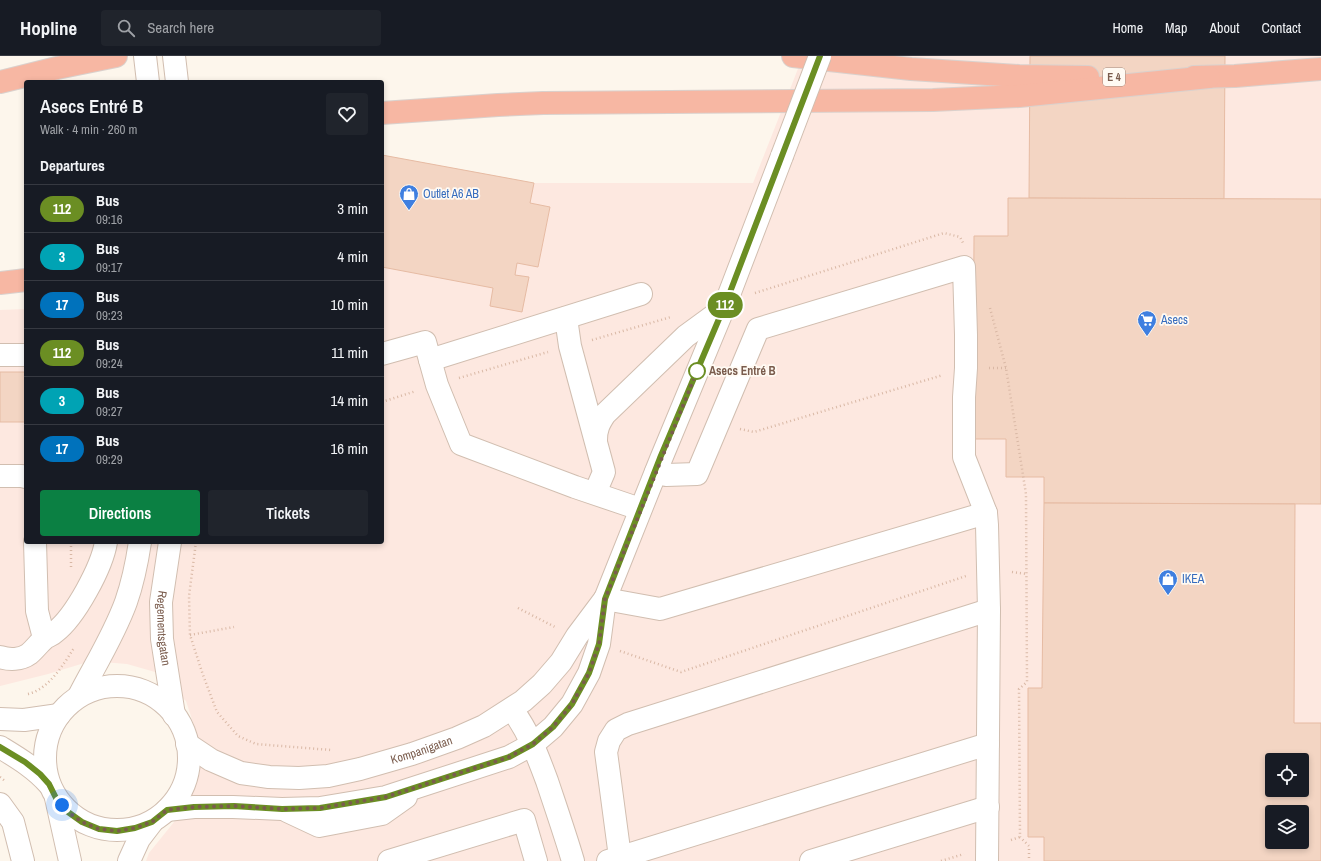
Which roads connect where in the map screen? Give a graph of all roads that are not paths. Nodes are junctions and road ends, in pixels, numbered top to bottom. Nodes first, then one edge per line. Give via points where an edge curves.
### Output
1 (116, 56) edge
2 (145, 56) edge
3 (174, 56) edge
4 (793, 56) edge
5 (820, 56) edge
6 (1321, 69) edge
7 (1209, 77) junction
8 (148, 80) edge
9 (177, 80) edge
10 (0, 82) edge
11 (384, 112) edge
12 (24, 280) edge
13 (0, 283) edge
14 (641, 294) dead end
15 (723, 309) junction
16 (566, 318) junction
17 (384, 353) edge
18 (0, 355) edge
19 (24, 355) edge
20 (430, 360) junction
21 (596, 440) junction
22 (656, 472) junction
23 (0, 476) edge
24 (24, 476) edge
25 (595, 494) junction
26 (640, 509) junction
27 (986, 513) junction
28 (35, 544) edge
29 (106, 544) edge
30 (140, 544) edge
31 (170, 544) edge
32 (605, 599) junction
33 (989, 610) junction
34 (44, 638) junction
35 (0, 656) edge
36 (79, 696) junction
37 (512, 709) junction
38 (59, 715) junction
39 (174, 715) junction
40 (0, 719) edge
41 (187, 744) junction
42 (533, 744) junction
43 (988, 744) junction
44 (0, 747) edge
45 (52, 791) junction
46 (0, 804) edge
47 (988, 806) junction
48 (160, 816) junction
49 (614, 859) edge
50 (23, 861) edge
51 (70, 861) edge
52 (129, 861) edge
53 (389, 861) edge
54 (536, 861) edge
55 (572, 861) edge
56 (811, 861) edge
57 (987, 861) edge

1 - 10 highway
2 - 8 street
3 - 9 street
4 - 7 highway, E 4 via 911,69 1019,76
5 - 15 street, Kompanigatan, bridge
6 - 7 highway, E 4
7 - 11 highway via 1019,96 933,100 543,103
12 - 13 highway
14 - 16 street
15 - 21 street via 686,336 605,414 596,430
15 - 22 street, Kompanigatan
16 - 20 street
16 - 21 street via 570,346
17 - 20 street via 424,342
18 - 19 street
20 - 25 street via 461,444
21 - 25 street via 604,472
22 - 26 street, Kompanigatan
22 - 27 street via 666,475 697,474 758,329 964,268 964,457
23 - 24 street
25 - 26 street
26 - 32 street, Kompanigatan
27 - 32 street via 660,609
27 - 33 street
28 - 34 street via 37,612
29 - 34 street via 97,569 78,605 55,632
30 - 36 street via 125,603 113,632
31 - 39 street, Regementsgatan via 161,602 162,639
32 - 37 street, Kompanigatan via 561,662 542,684
32 - 42 street, Kompanigatan via 599,644 589,673 572,704 553,727
33 - 43 street
33 - 49 street via 628,724 616,730 606,752
34 - 35 street via 29,654 16,659
36 - 38 street
36 - 39 street via 95,689 130,687 162,702
37 - 41 street, Kompanigatan via 457,738 412,754 328,776 269,777 241,773 211,760
37 - 42 street
38 - 40 street via 24,720
38 - 45 street via 48,736 44,760
39 - 41 street
41 - 48 street via 188,768 182,791
42 - 48 street, Kompanigatan via 509,757 420,787 353,804 282,809 194,807
42 - 55 street via 560,817
43 - 47 street
43 - 49 street
44 - 45 street, Kompanigatan via 40,774
45 - 48 street, Kompanigatan via 68,812 82,822 99,829 117,831 135,828
45 - 51 street
46 - 50 street via 13,822
47 - 56 street
47 - 57 street
48 - 52 street via 139,839
53 - 54 street via 524,820

